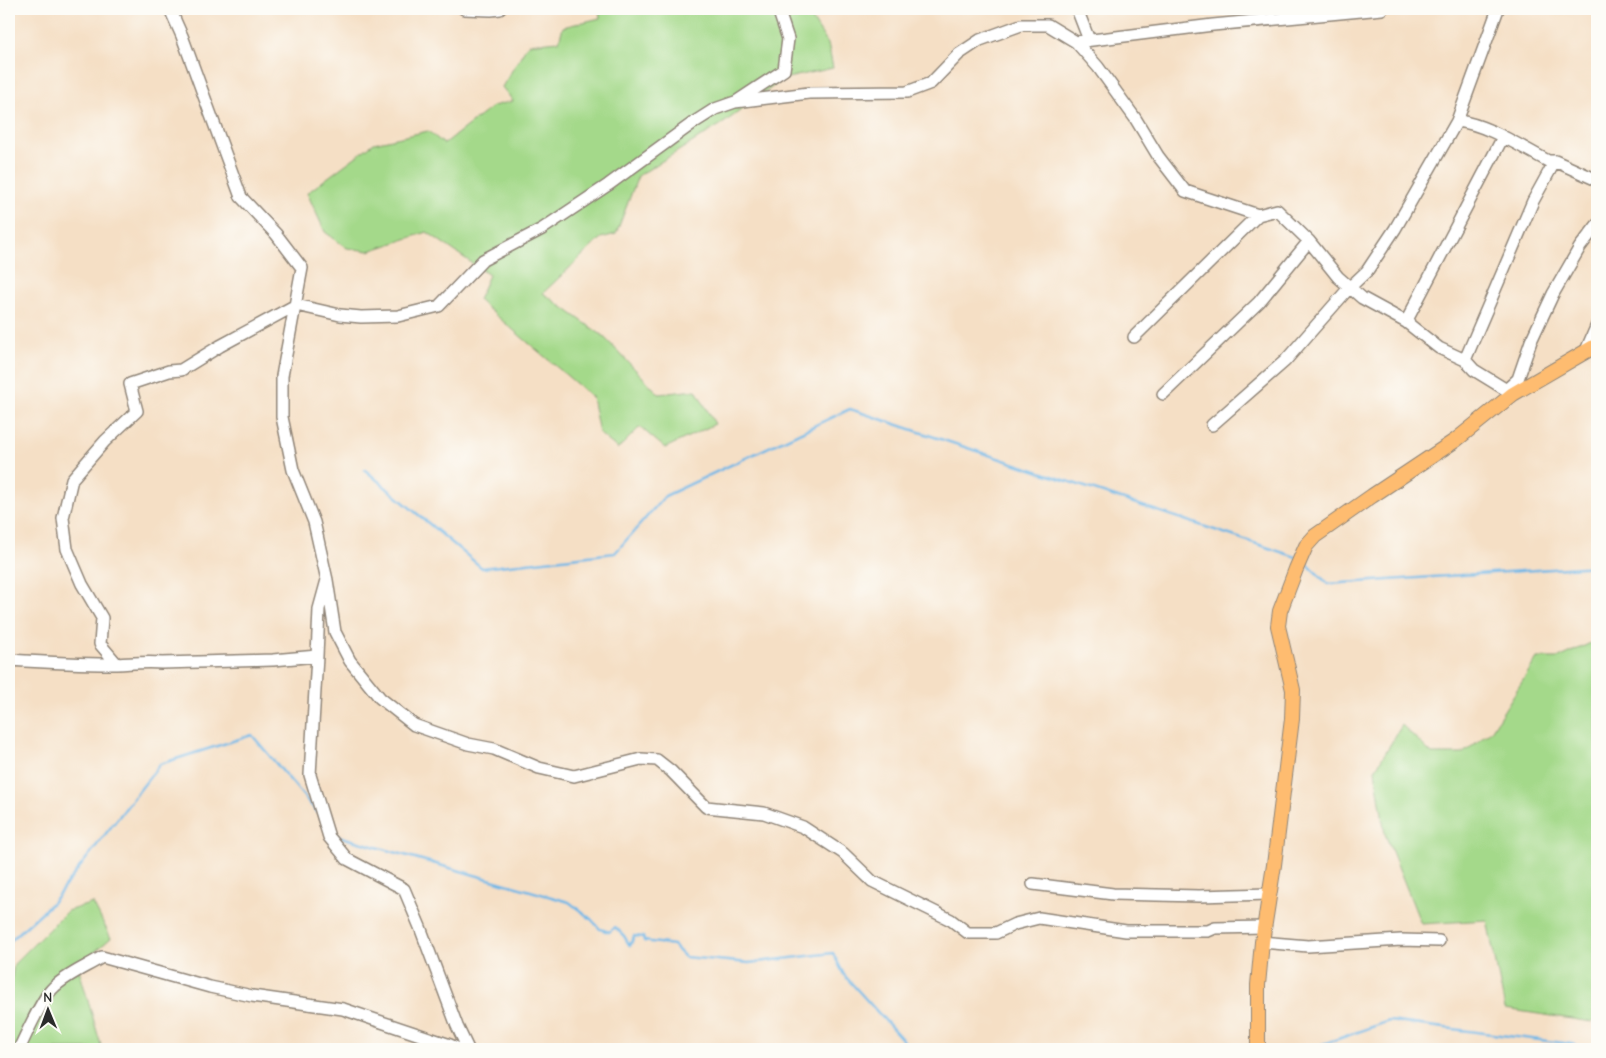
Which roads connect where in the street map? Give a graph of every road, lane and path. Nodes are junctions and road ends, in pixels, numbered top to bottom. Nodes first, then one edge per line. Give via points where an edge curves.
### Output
1 (170, 9) edge
2 (464, 9) edge
3 (500, 9) edge
4 (778, 9) edge
5 (1077, 9) edge
6 (1382, 9) edge
7 (1498, 9) edge
8 (1089, 40) junction
9 (1076, 42) junction
10 (735, 102) junction
11 (1457, 121) junction
12 (1503, 137) junction
13 (1555, 161) junction
14 (1597, 180) edge
15 (1258, 215) junction
16 (1597, 225) edge
17 (1309, 241) junction
18 (1350, 288) junction
19 (296, 306) junction
20 (1406, 322) junction
21 (1597, 325) edge
22 (1134, 337) dead end
23 (1591, 349) edge
24 (1465, 360) junction
25 (1510, 392) junction
26 (1163, 394) dead end
27 (1212, 425) dead end
28 (328, 580) junction
29 (317, 656) junction
30 (9, 660) edge
31 (117, 664) junction
32 (1034, 884) dead end
33 (1270, 894) junction
34 (1264, 927) junction
35 (1439, 941) dead end
36 (1262, 942) junction
37 (19, 1049) edge
38 (459, 1049) edge
39 (468, 1049) edge
40 (1258, 1049) edge

1 - 19 street via 241,197 302,268
2 - 3 street
4 - 10 street via 788,39 784,70
5 - 8 street
6 - 8 street
7 - 11 street
8 - 9 street
9 - 10 street via 1048,25 1021,25 980,40 958,54 931,83 907,92 809,93
9 - 15 street via 1098,67 1185,191
10 - 19 street via 693,123 542,229 483,260 439,306 398,316 340,315
11 - 12 street
11 - 18 street via 1395,229 1367,271
12 - 13 street via 1548,161
12 - 20 street
13 - 14 street
13 - 24 street via 1533,201
15 - 17 street via 1278,210
15 - 22 street
16 - 25 street via 1580,247 1553,294
17 - 18 street
17 - 26 street via 1258,302
18 - 20 street
18 - 27 street via 1285,361
19 - 28 street via 282,376 282,417 293,470 314,522
19 - 31 street via 181,370 130,384 137,411 72,479 63,518 68,549 82,584 102,618 100,644
20 - 24 street via 1439,348
21 - 23 street
23 - 25 main road
24 - 25 street via 1474,370
25 - 33 main road via 1456,440 1315,536 1306,546 1280,611 1278,626 1293,690
28 - 29 street via 319,609
28 - 34 street via 335,632 350,661 380,698 414,725 468,744 494,749 538,768 574,776 640,759 657,760 706,807 764,813 803,826 843,852 872,881 951,920 968,933 996,933 1039,918 1126,931
29 - 31 street
29 - 39 street via 310,775 329,836 347,859 404,889
30 - 31 street
32 - 33 street via 1113,894
33 - 34 main road
34 - 36 main road
35 - 36 street via 1308,946
36 - 40 main road
37 - 38 street via 51,989 102,958 252,996 343,1009

